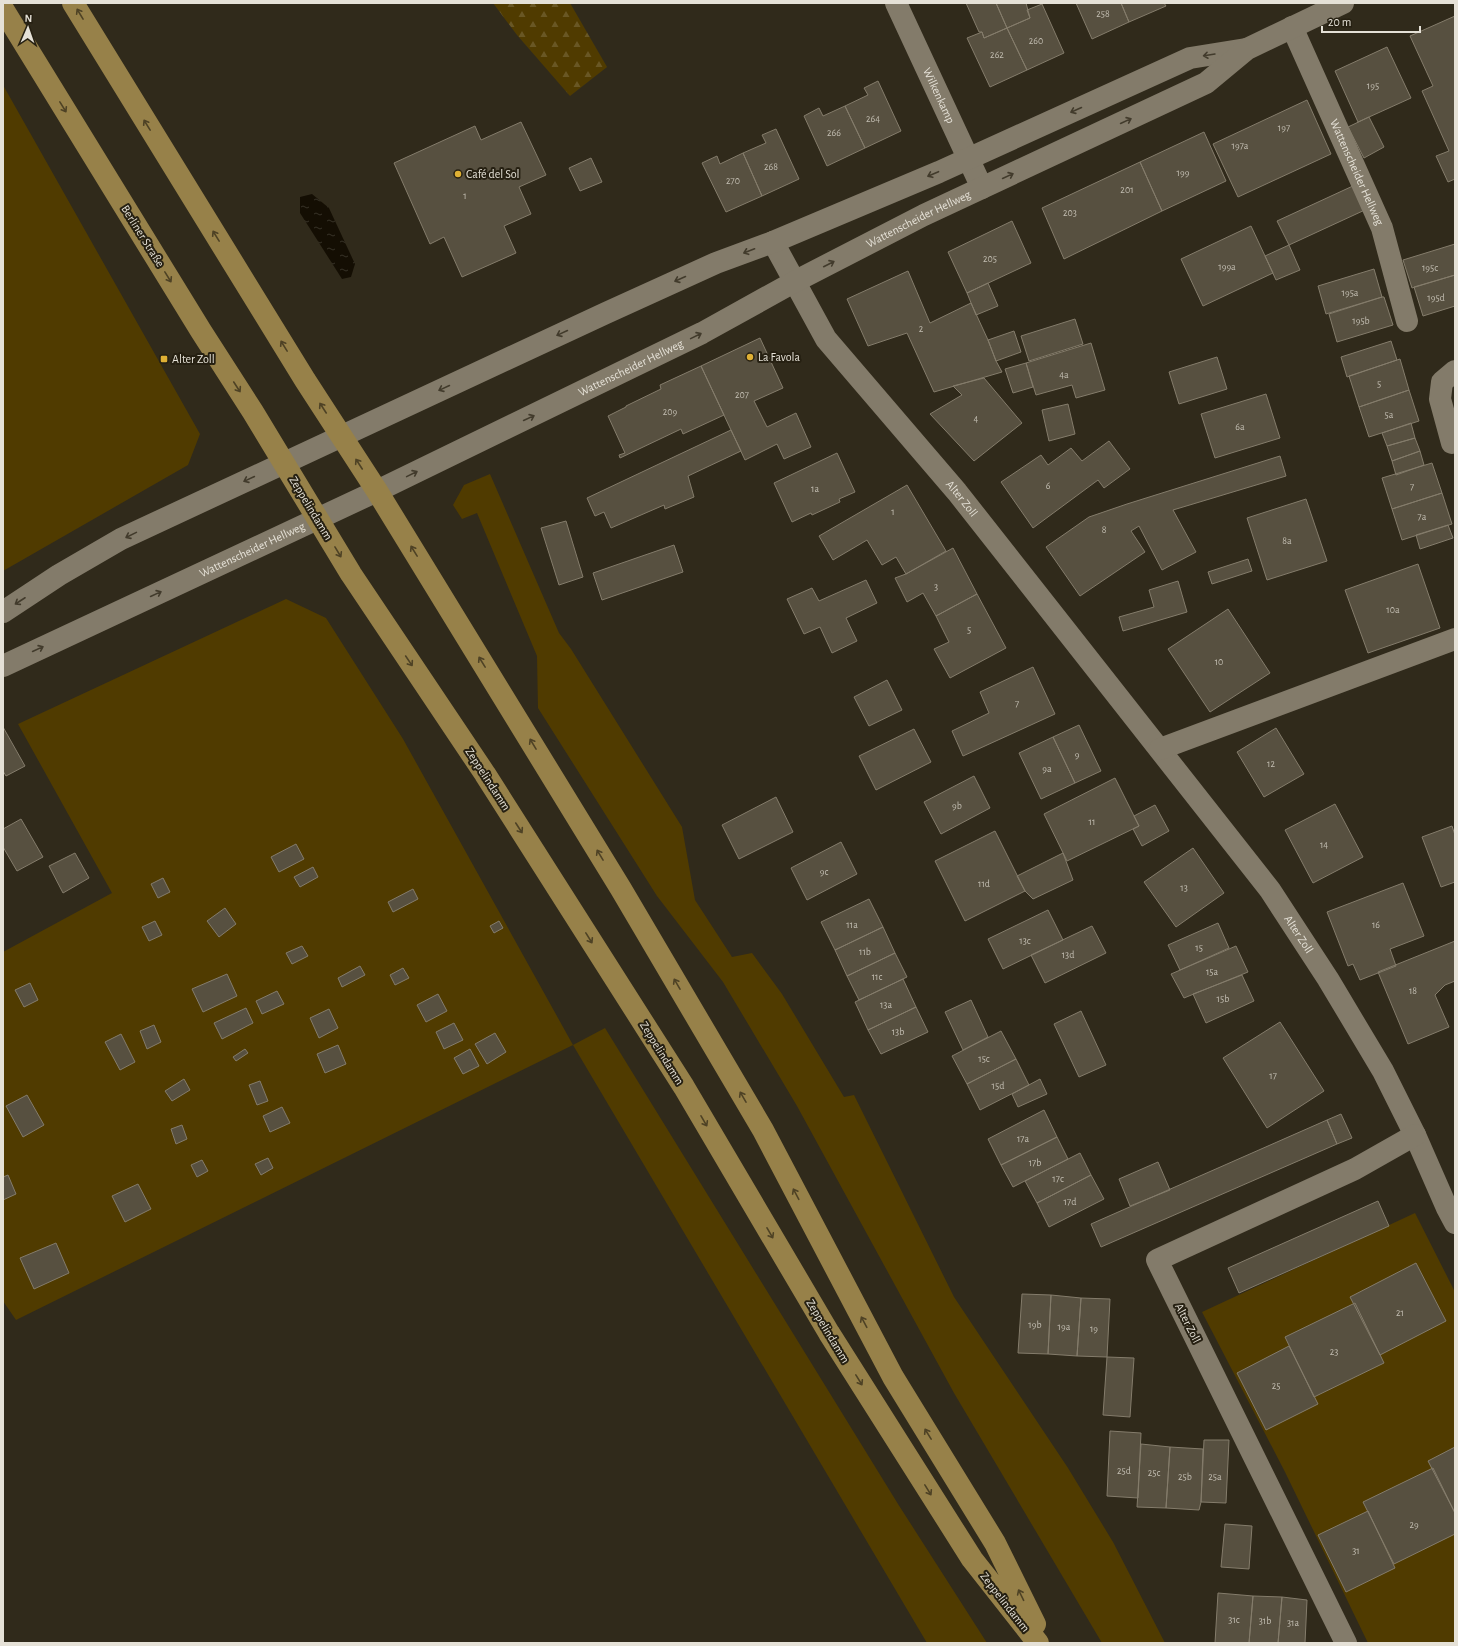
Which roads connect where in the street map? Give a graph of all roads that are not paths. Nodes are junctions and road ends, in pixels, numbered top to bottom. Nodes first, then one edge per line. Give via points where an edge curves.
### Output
1 (73, 3) edge
2 (896, 3) edge
3 (1343, 3) edge
4 (3, 9) edge
5 (1292, 27) junction
6 (1247, 49) junction
7 (969, 158) junction
8 (982, 188) junction
9 (773, 242) junction
10 (794, 282) junction
11 (1407, 321) dead end
12 (1455, 371) edge
13 (341, 436) junction
14 (1452, 443) dead end
15 (284, 462) junction
16 (377, 491) junction
17 (318, 519) junction
18 (3, 612) edge
19 (1455, 639) edge
20 (3, 666) edge
21 (1160, 749) junction
22 (1415, 1135) junction
23 (1455, 1224) edge
24 (1038, 1643) edge
25 (1044, 1643) edge
26 (1346, 1643) edge

13 -> 1 main road
2 - 7 main road, Wilkenkamp
3 - 5 main road, Wattenscheider Hellweg
4 -> 15 main road, Berliner Straße
5 - 6 main road, Wattenscheider Hellweg
5 - 11 main road, Wattenscheider Hellweg via 1382,228
6 -> 7 main road, Wattenscheider Hellweg via 1190,58
8 -> 6 main road, Wattenscheider Hellweg via 1206,83
7 - 8 main road, Wilkenkamp
7 -> 9 main road, Wattenscheider Hellweg
10 -> 8 main road, Wattenscheider Hellweg
9 - 10 main road, Alter Zoll
9 -> 13 main road, Wattenscheider Hellweg via 716,263 620,306
16 -> 10 main road, Wattenscheider Hellweg via 702,333
10 - 21 main road, Alter Zoll via 826,339 957,492
12 - 14 main road via 1442,382 1440,399
13 - 15 main road, Wattenscheider Hellweg
16 -> 13 main road, Zeppelindamm
15 - 17 main road, Zeppelindamm
15 -> 18 main road, Wattenscheider Hellweg via 122,539
16 - 17 main road, Wattenscheider Hellweg
25 -> 16 main road, Zeppelindamm via 995,1543 893,1377 763,1130 621,888
20 -> 17 main road, Wattenscheider Hellweg
17 -> 24 main road, Zeppelindamm via 351,574 489,780 680,1081 828,1333 972,1559
19 - 21 main road
21 - 22 main road, Alter Zoll via 1270,890 1328,979 1383,1071
22 - 23 main road, Alter Zoll
22 - 26 main road, Alter Zoll via 1355,1169 1157,1260

